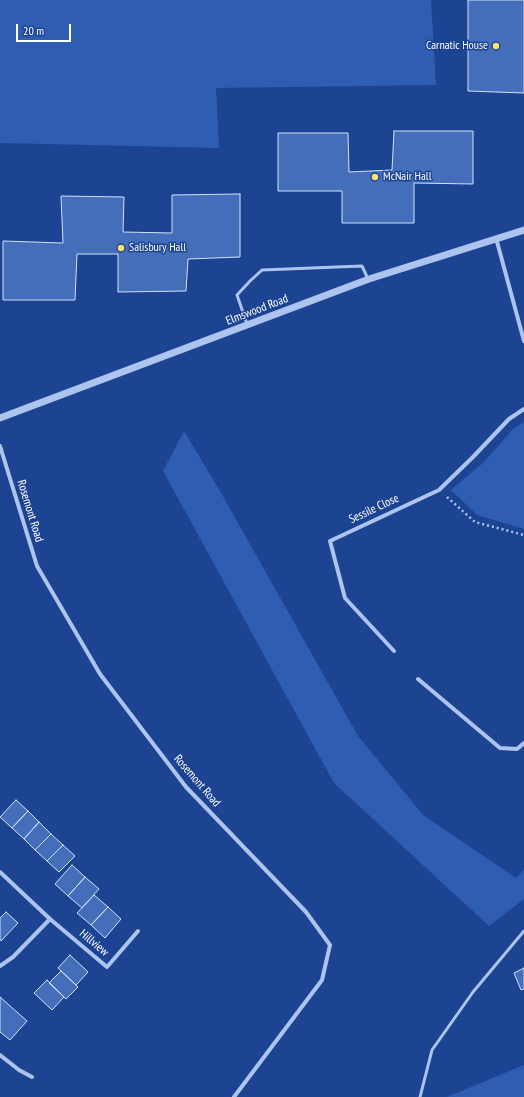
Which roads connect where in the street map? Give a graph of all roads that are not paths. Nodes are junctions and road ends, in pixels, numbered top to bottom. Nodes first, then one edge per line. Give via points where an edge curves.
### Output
1 (524, 230) edge
2 (496, 238) junction
3 (369, 279) junction
4 (248, 326) junction
5 (524, 341) edge
6 (524, 409) edge
7 (0, 418) edge
8 (0, 446) edge
9 (394, 651) dead end
10 (418, 679) dead end
11 (524, 743) edge
12 (0, 872) edge
13 (50, 919) junction
14 (138, 931) dead end
15 (524, 931) edge
16 (0, 966) edge
17 (0, 1055) edge
18 (32, 1077) dead end
19 (234, 1097) edge
20 (420, 1097) edge

1 - 2 street, Elmswood Road
2 - 3 street, Elmswood Road
2 - 5 street
3 - 4 street, Elmswood Road
3 - 4 lane via 362,266 262,270 237,295
4 - 7 street, Elmswood Road
6 - 9 street, Sessile Close via 508,419 439,490 330,541 345,598
8 - 19 street, Rosemont Road via 37,566 100,674 186,787 306,912 330,945 322,980
10 - 11 street via 500,748 517,749
12 - 13 street, Hillview
13 - 14 street, Hillview via 107,967
13 - 16 street via 13,957
15 - 20 lane via 474,992 432,1050
17 - 18 street

